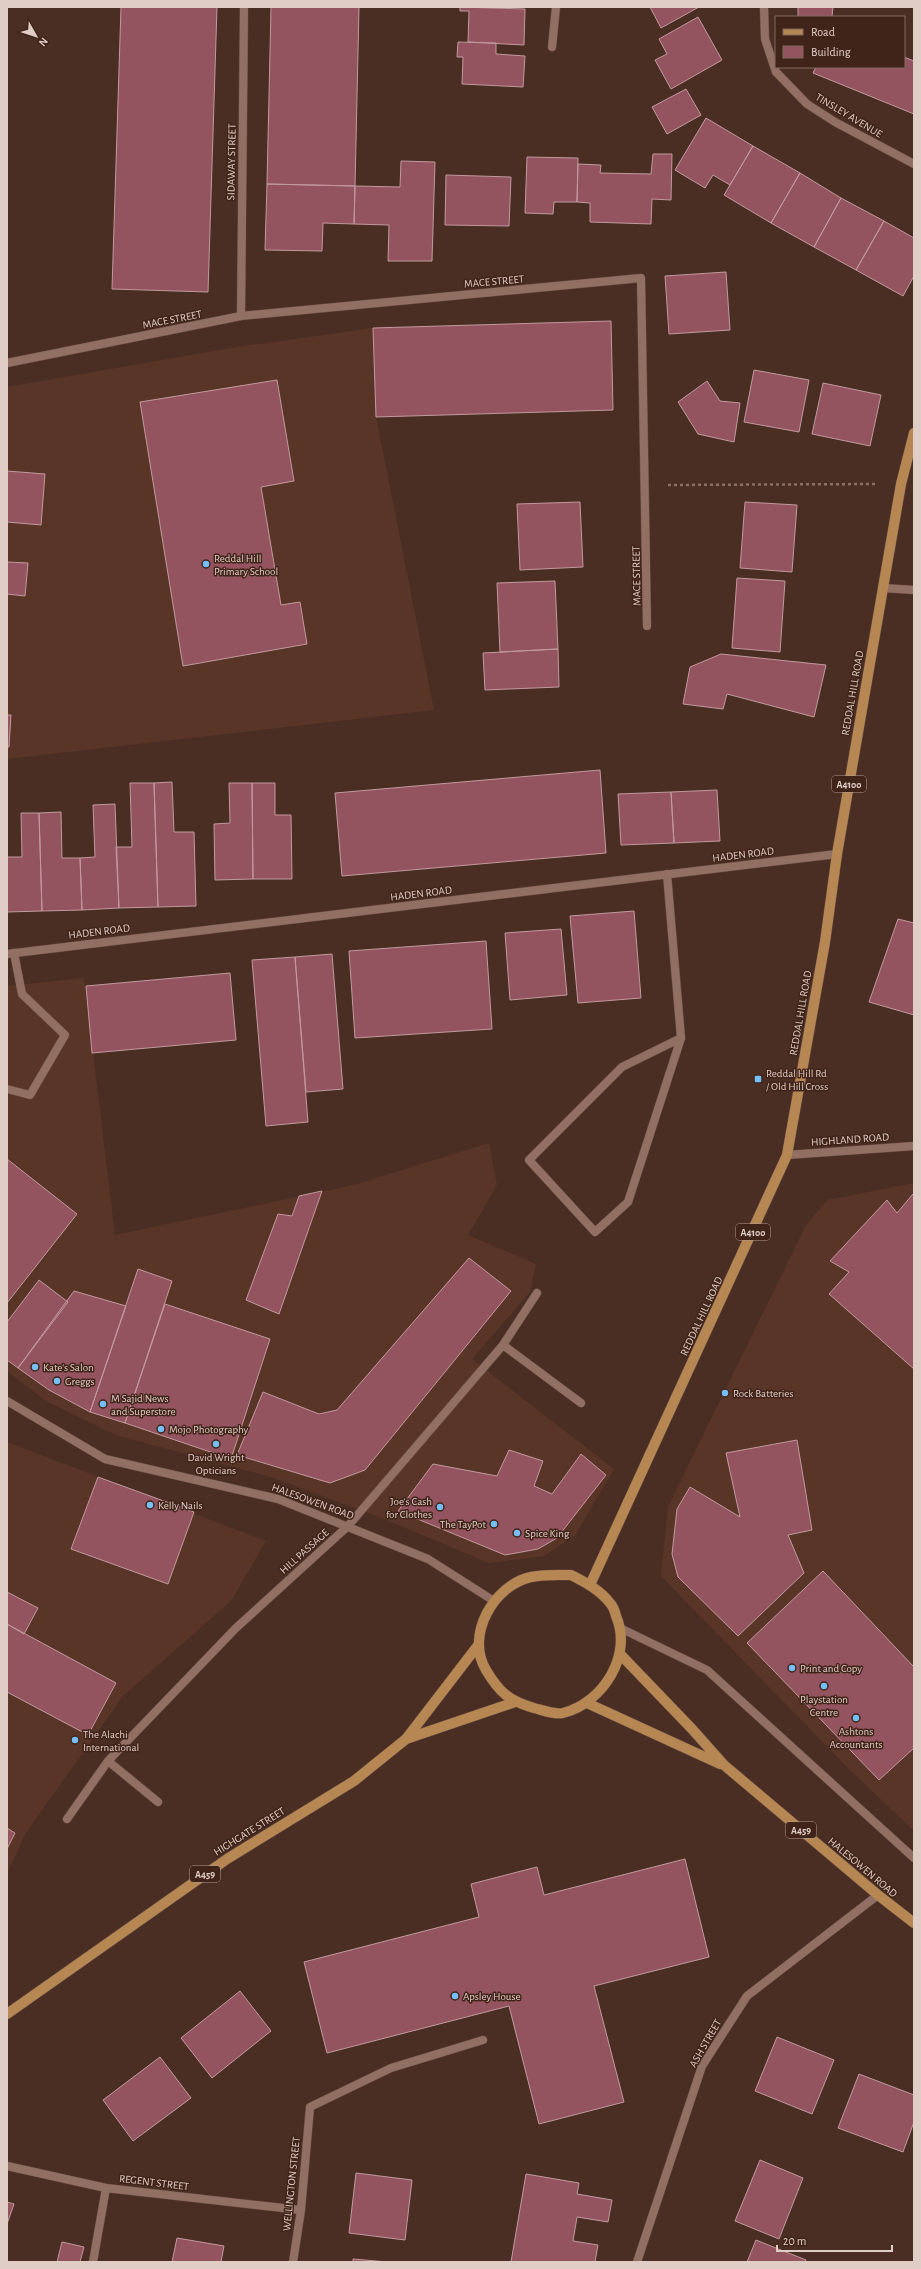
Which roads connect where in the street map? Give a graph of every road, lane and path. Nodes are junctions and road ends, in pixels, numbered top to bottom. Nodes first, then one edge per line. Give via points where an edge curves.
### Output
1 (244, 7) edge
2 (556, 7) edge
3 (764, 7) edge
4 (552, 47) dead end
5 (914, 164) edge
6 (241, 316) junction
7 (7, 363) edge
8 (914, 433) edge
9 (901, 484) junction
10 (646, 485) junction
11 (883, 588) junction
12 (914, 590) edge
13 (647, 626) dead end
14 (837, 854) junction
15 (667, 874) junction
16 (10, 953) edge
17 (681, 1038) junction
18 (7, 1089) edge
19 (914, 1146) edge
20 (787, 1155) junction
21 (537, 1293) dead end
22 (503, 1345) junction
23 (7, 1400) edge
24 (581, 1403) dead end
25 (348, 1526) junction
26 (590, 1585) junction
27 (494, 1601) junction
28 (622, 1629) junction
29 (479, 1644) junction
30 (620, 1654) junction
31 (515, 1702) junction
32 (587, 1703) junction
33 (406, 1739) junction
34 (108, 1761) junction
35 (724, 1766) junction
36 (158, 1802) dead end
37 (67, 1819) dead end
38 (914, 1858) edge
39 (878, 1896) junction
40 (914, 1923) edge
41 (7, 2014) edge
42 (483, 2040) dead end
43 (7, 2166) edge
44 (106, 2188) junction
45 (301, 2210) junction
46 (93, 2262) edge
47 (293, 2262) edge
48 (637, 2262) edge

1 - 6 street, SIDAWAY STREET
2 - 4 street
3 - 5 street, TINSLEY AVENUE via 764,39 776,72 807,104 835,122
6 - 7 street, MACE STREET
6 - 10 street, MACE STREET via 641,278
8 - 9 main road, REDDAL HILL ROAD / A4100
9 - 10 path
9 - 11 main road, REDDAL HILL ROAD / A4100
10 - 13 street, MACE STREET
11 - 12 street
11 - 14 main road, REDDAL HILL ROAD / A4100
14 - 15 street, HADEN ROAD
14 - 20 main road, REDDAL HILL ROAD / A4100 via 825,942
15 - 16 street, HADEN ROAD
15 - 17 street
16 - 18 street via 22,994 65,1035 30,1095
17 - 17 street via 628,1202 595,1232 529,1160 622,1066
19 - 20 street, HIGHLAND ROAD
20 - 26 main road, REDDAL HILL ROAD / A4100
21 - 22 street, HILL PASSAGE
22 - 24 street
22 - 25 street, HILL PASSAGE
23 - 25 street, HALESOWEN ROAD via 105,1459 278,1499
25 - 27 street, HALESOWEN ROAD via 428,1559
25 - 34 street, HILL PASSAGE via 236,1628
26 - 27 main road via 571,1575 531,1577 511,1585
26 - 28 main road via 611,1603
27 - 29 main road via 481,1626
28 - 30 main road
28 - 38 street via 707,1670
29 - 31 main road via 484,1667 496,1688
29 - 33 main road, HIGHGATE STREET / A459
30 - 32 main road via 607,1683
30 - 35 main road, HALESOWEN ROAD / A459
31 - 32 main road via 562,1713
31 - 33 main road, HIGHGATE STREET / A459
32 - 35 main road, HALESOWEN ROAD / A459
33 - 41 main road, HIGHGATE STREET / A459 via 354,1781 227,1859
34 - 36 street
34 - 37 street, HILL PASSAGE
35 - 39 main road, HALESOWEN ROAD / A459
39 - 40 main road, HALESOWEN ROAD / A459
39 - 48 street, ASH STREET via 747,1996 702,2066
42 - 45 street, WELLINGTON STREET via 390,2068 310,2107
43 - 44 street, REGENT STREET
44 - 45 street, REGENT STREET
44 - 46 street
45 - 47 street, WELLINGTON STREET

